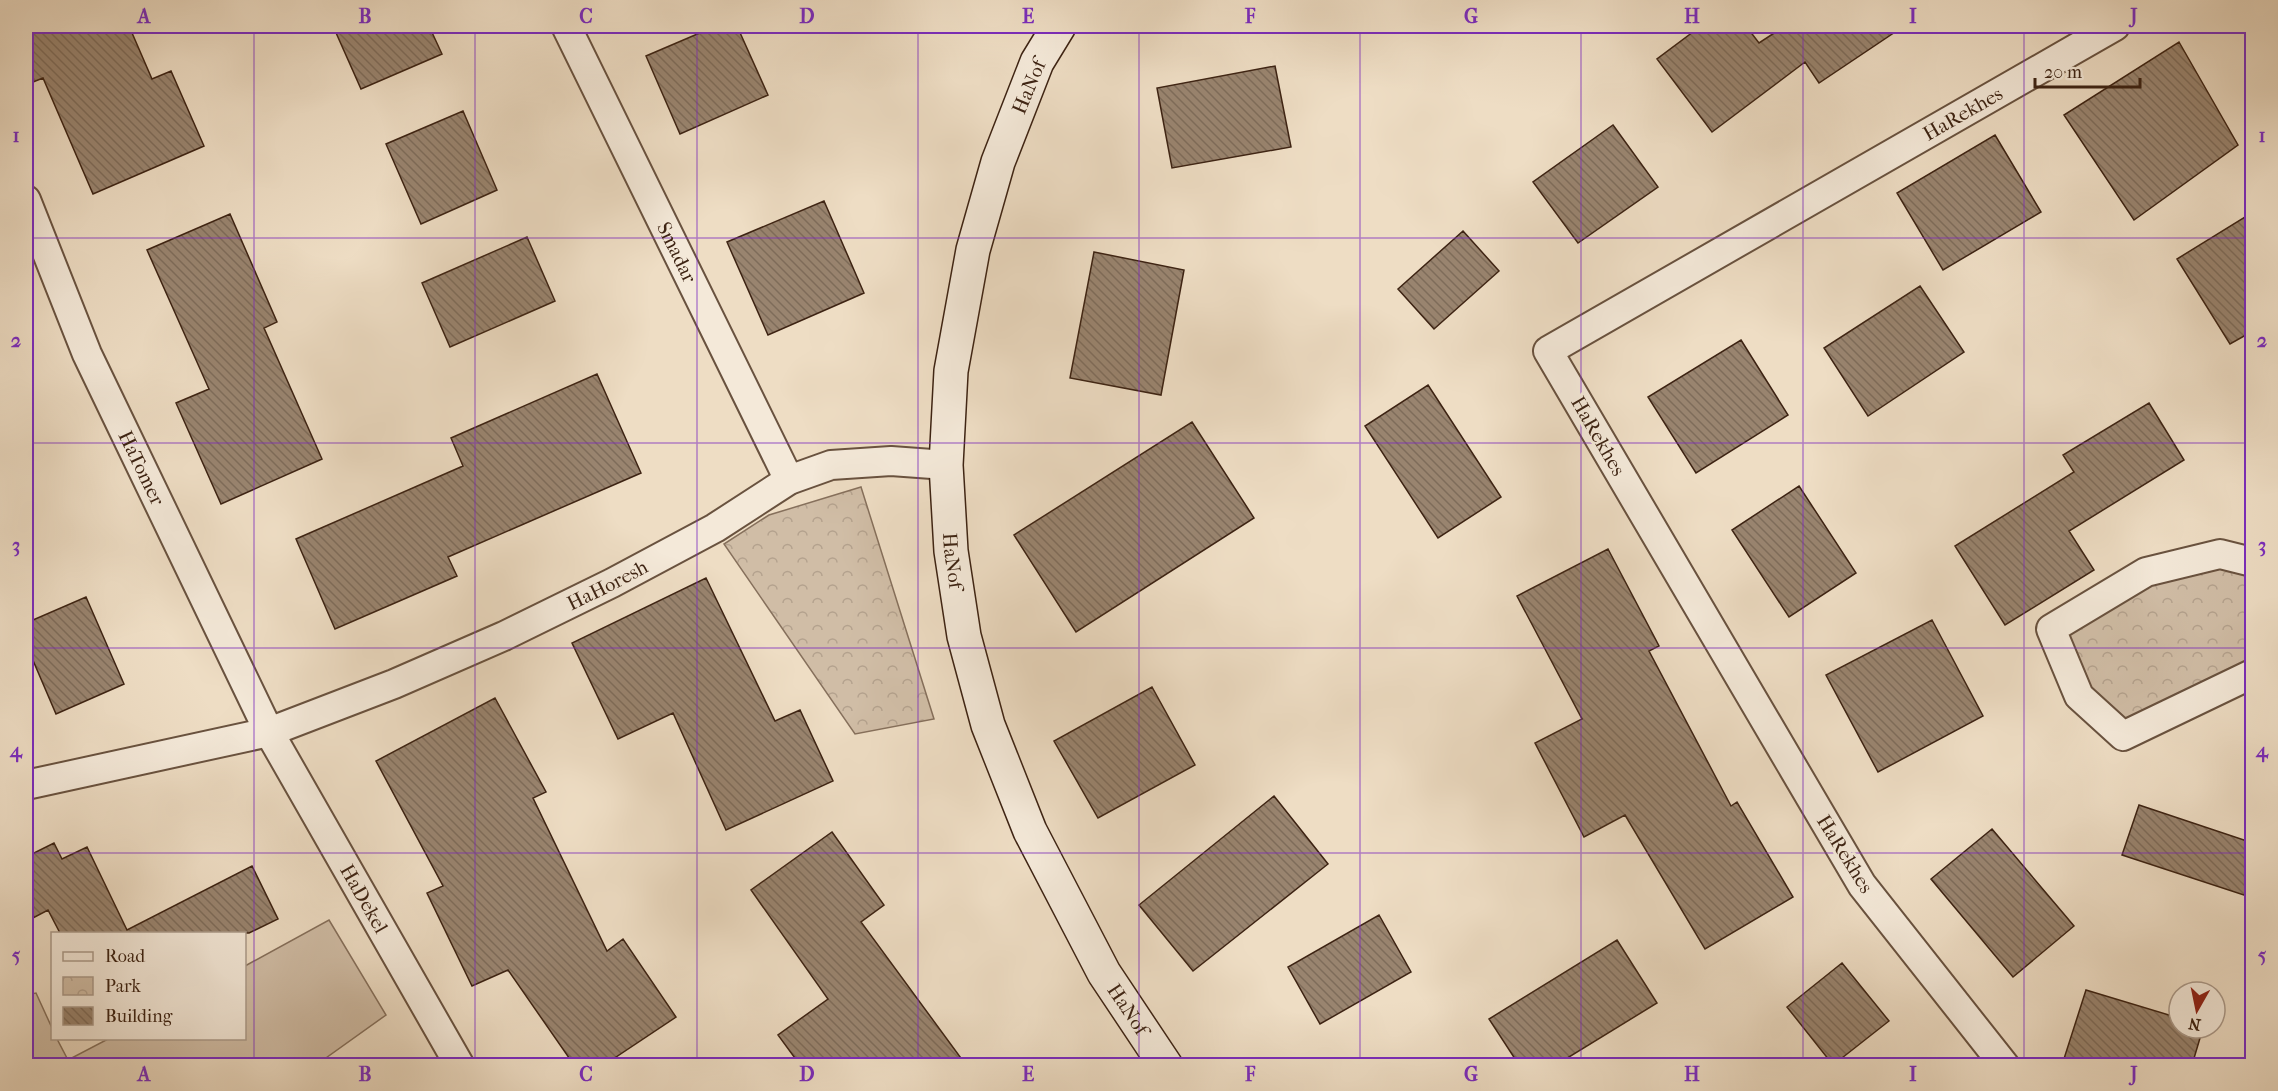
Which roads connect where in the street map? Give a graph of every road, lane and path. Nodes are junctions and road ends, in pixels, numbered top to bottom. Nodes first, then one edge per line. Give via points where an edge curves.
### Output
1 (566, 26) edge
2 (1059, 26) edge
3 (2115, 26) edge
4 (26, 200) edge
5 (945, 465) junction
6 (789, 480) junction
7 (2253, 562) edge
8 (2253, 674) edge
9 (268, 732) junction
10 (26, 785) edge
11 (460, 1065) edge
12 (1166, 1065) edge
13 (2005, 1065) edge

1 - 6 street, Smadar
2 - 5 street, HaNof via 1037,62 998,162 973,250 951,371
3 - 13 street, HaRekhes via 1548,351 1862,885
4 - 9 street, HaTomer via 87,354
5 - 6 street, HaHoresh via 891,461 831,465
5 - 12 street, HaNof via 951,551 964,636 988,725 1030,831 1098,963
6 - 9 street, HaHoresh via 715,528 612,584 394,684
7 - 8 street via 2220,554 2146,572 2051,629 2079,696 2123,736
9 - 10 street, HaHoresh
9 - 11 street, HaDekel

